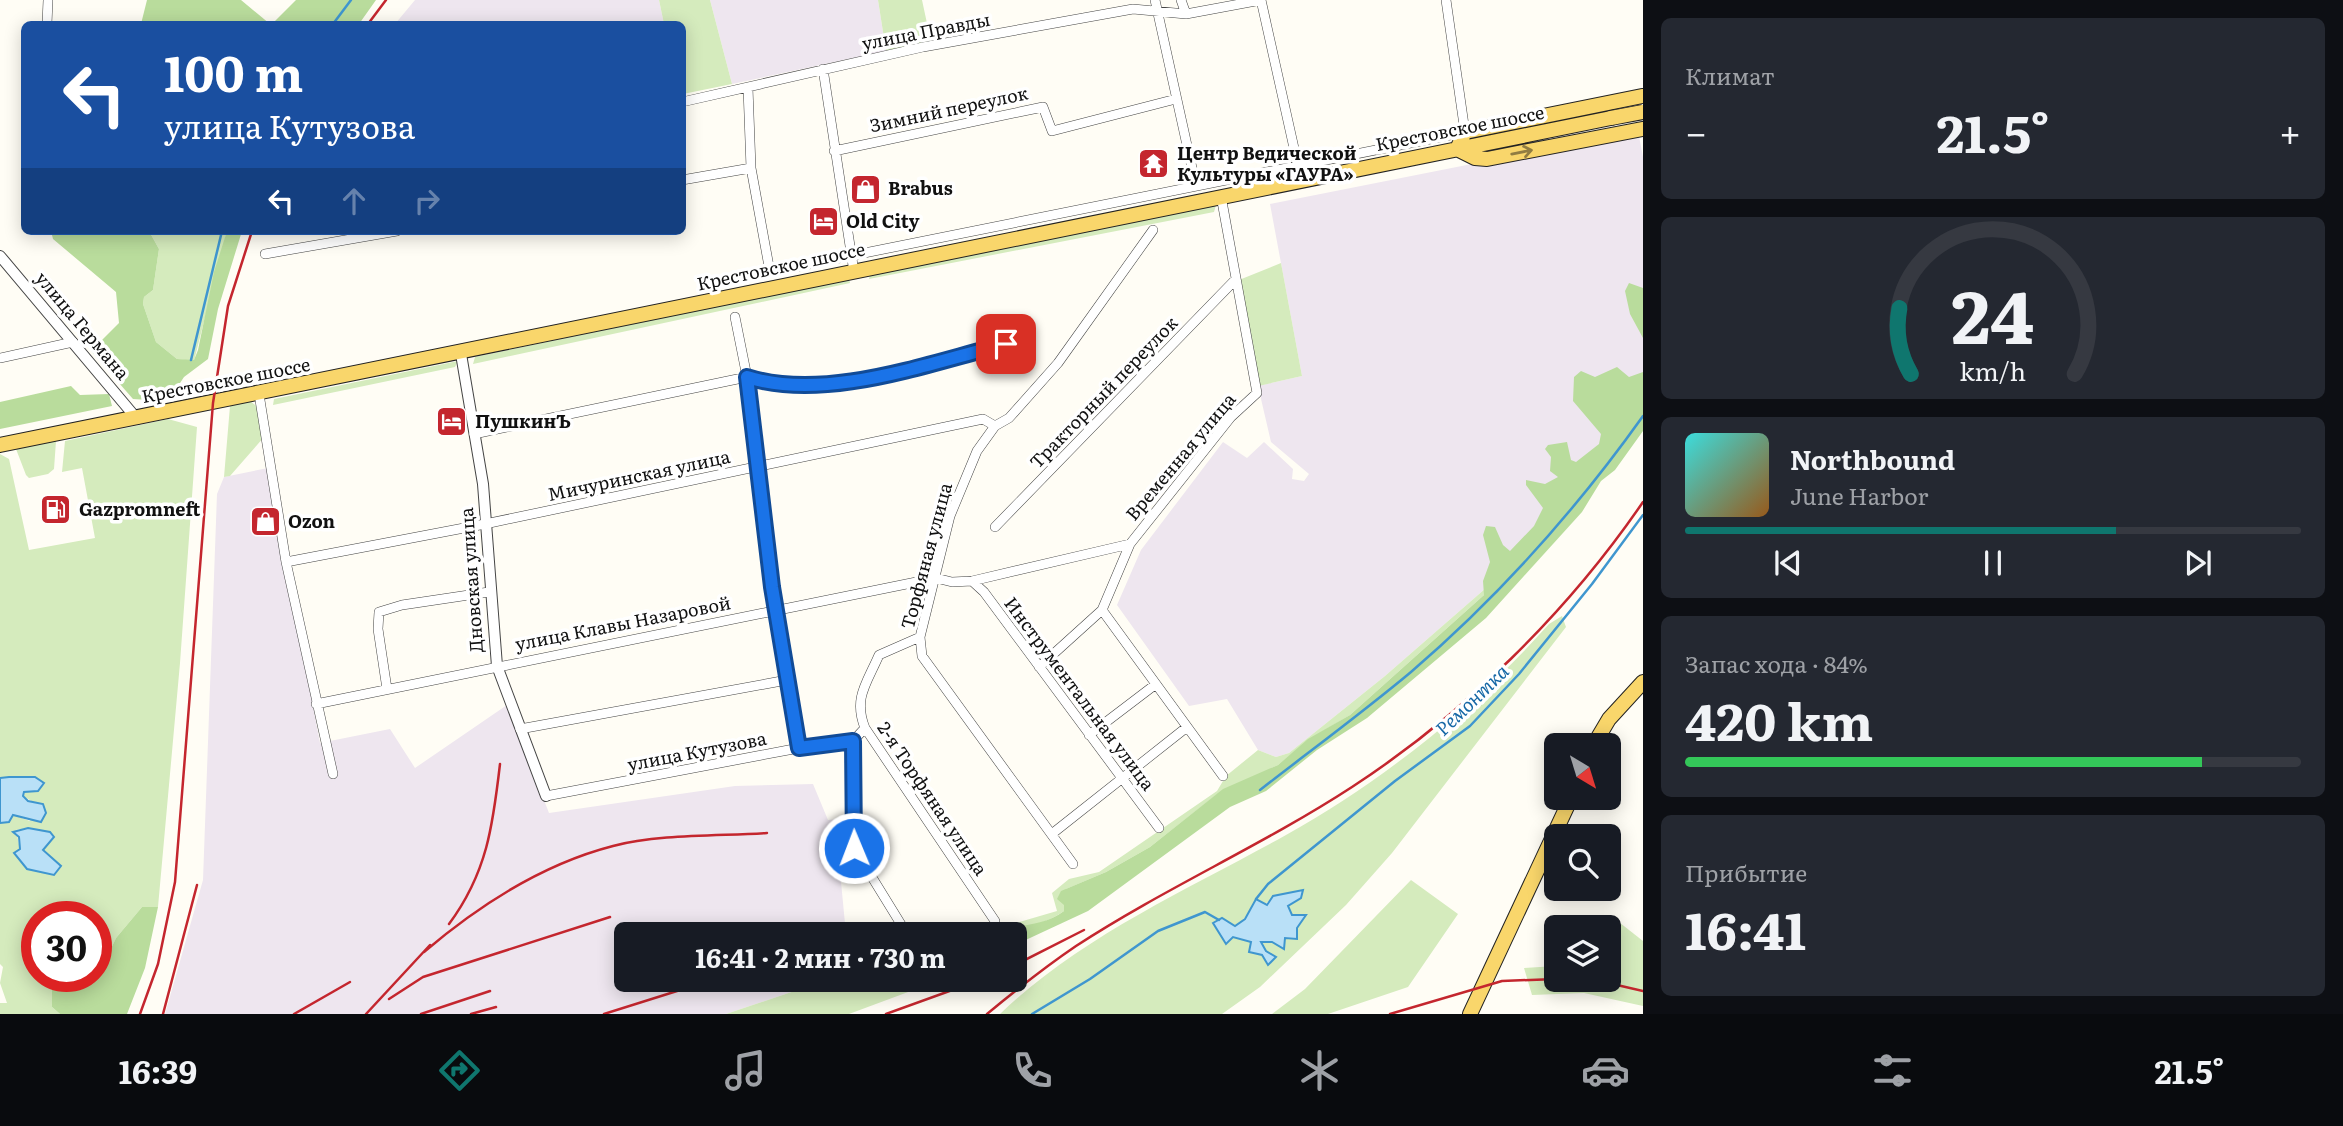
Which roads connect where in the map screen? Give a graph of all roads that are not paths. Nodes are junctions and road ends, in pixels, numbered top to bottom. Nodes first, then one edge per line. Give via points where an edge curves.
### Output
1 (48, 0) edge
2 (1154, 0) edge
3 (1181, 0) edge
4 (1261, 0) edge
5 (1446, 0) edge
6 (1158, 11) junction
7 (1186, 14) junction
8 (47, 21) edge
9 (823, 69) junction
10 (747, 88) junction
11 (1643, 95) edge
12 (1175, 99) junction
13 (686, 101) edge
14 (1643, 112) edge
15 (1642, 129) edge
16 (1465, 132) junction
17 (1457, 149) junction
18 (834, 151) junction
19 (1298, 166) junction
20 (751, 168) junction
21 (686, 179) edge
22 (1196, 186) junction
23 (1221, 197) junction
24 (1153, 230) dead end
25 (374, 235) edge
26 (264, 254) dead end
27 (851, 255) junction
28 (0, 256) edge
29 (854, 272) junction
30 (1235, 280) junction
31 (735, 317) dead end
32 (1030, 338) dead end
33 (72, 342) junction
34 (461, 354) junction
35 (0, 358) edge
36 (747, 377) junction
37 (260, 394) junction
38 (137, 419) junction
39 (995, 426) junction
40 (474, 434) junction
41 (0, 445) edge
42 (756, 468) junction
43 (485, 524) junction
44 (995, 527) dead end
45 (1130, 544) junction
46 (286, 562) junction
47 (936, 578) junction
48 (972, 581) junction
49 (489, 592) junction
50 (775, 610) junction
51 (1102, 610) junction
52 (920, 637) junction
53 (497, 666) junction
54 (1038, 667) junction
55 (787, 680) junction
56 (1643, 682) edge
57 (1156, 684) junction
58 (387, 689) junction
59 (316, 704) junction
60 (1187, 727) junction
61 (865, 728) junction
62 (520, 729) junction
63 (1601, 733) edge
64 (1089, 735) junction
65 (853, 741) junction
66 (799, 748) junction
67 (332, 774) dead end
68 (1223, 776) dead end
69 (1121, 777) junction
70 (546, 796) joint
71 (1565, 810) edge
72 (1159, 828) dead end
73 (1053, 833) junction
74 (1073, 864) dead end
75 (995, 921) dead end
76 (900, 922) edge
77 (1470, 1014) edge

1 - 8 street
2 - 6 street
3 - 7 street
4 - 7 street, улица Правды
4 - 19 street
5 - 16 street
6 - 7 street, улица Правды
6 - 9 street, улица Правды via 1133,9
6 - 12 street
9 - 10 street, улица Правды
9 - 18 street
10 - 13 street, улица Правды
10 - 20 street
11 - 15 street
11 - 16 main road
12 - 18 street, Зимний переулок via 1052,131 1046,110 1031,108
12 - 22 street
14 - 17 main road, Крестовское шоссе, bridge
17 -> 15 main road via 1487,159
16 - 17 main road
16 - 19 street
17 - 23 main road, Крестовское шоссе
18 - 27 street
19 - 22 street
20 - 21 street
20 - 27 street via 770,272
22 - 27 street
23 - 29 main road, Крестовское шоссе
23 - 30 street, Временная улица
24 - 39 street, Торфяная улица via 1058,363 1009,418
25 - 26 street
27 - 29 street
28 - 33 street, улица Германа
29 - 34 main road, Крестовское шоссе
30 - 44 street, Тракторный переулок
30 - 45 street, Временная улица via 1256,393 1231,416
31 - 36 street
32 - 36 street via 840,384 766,383
33 - 35 street
33 - 38 street, улица Германа
34 - 37 main road, Крестовское шоссе
34 - 40 street, Дновская улица
36 - 40 street
36 - 42 street
37 - 38 main road, Крестовское шоссе
37 - 46 street
38 - 41 main road, Крестовское шоссе
39 - 42 street, Мичуринская улица via 983,419
39 - 47 street, Торфяная улица via 964,479
40 - 43 street, Дновская улица
42 - 43 street, Мичуринская улица
42 - 50 street
43 - 46 street, Мичуринская улица
43 - 49 street, Дновская улица
45 - 48 street, Временная улица
45 - 51 street
46 - 59 street
47 - 48 street, Временная улица
47 - 50 street, улица Клавы Назаровой
47 - 52 street, Торфяная улица
48 - 54 street, Инструментальная улица
49 - 53 street, Дновская улица
49 - 58 street via 379,612
50 - 53 street, улица Клавы Назаровой
50 - 55 street
51 - 54 street
51 - 57 street
52 - 61 street, 2-я Торфяная улица via 879,655 859,699
52 - 73 street, Торфяная улица via 922,656
53 - 58 street, улица Клавы Назаровой
53 - 62 street, Дновская улица
54 - 64 street, Инструментальная улица
55 - 62 street
55 - 66 street
56 - 63 main road
57 - 60 street
57 - 64 street
58 - 59 street, улица Клавы Назаровой
59 - 67 street
60 - 68 street
60 - 69 street
61 - 65 street
61 - 75 street, 2-я Торфяная улица
62 - 70 street, Дновская улица
64 - 69 street, Инструментальная улица
65 - 66 street, улица Кутузова
65 - 76 street via 854,848
66 - 70 street, улица Кутузова
69 - 72 street, Инструментальная улица
69 - 73 street
71 - 77 main road
73 - 74 street, Торфяная улица

